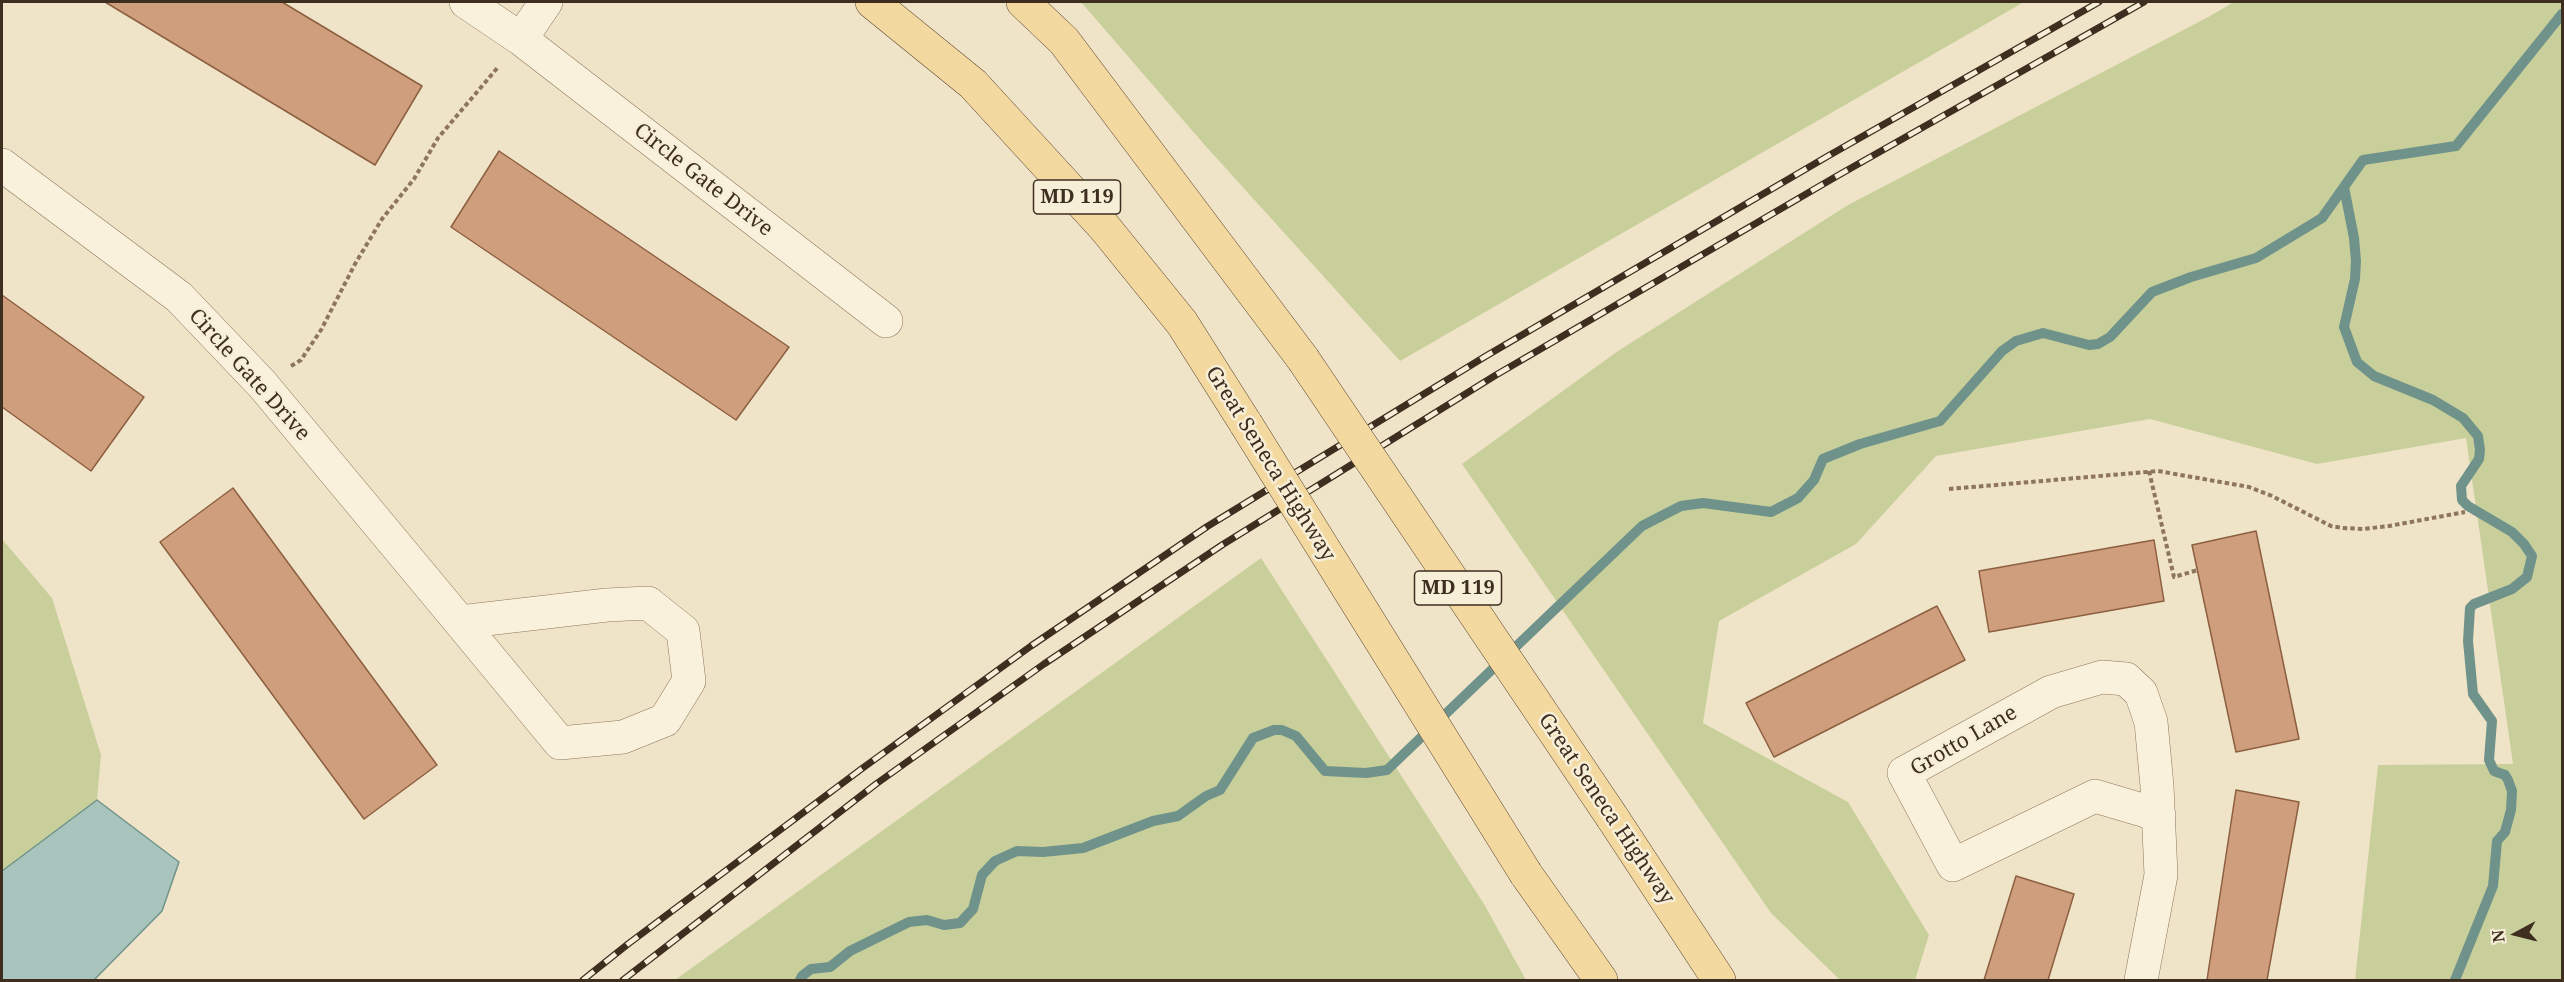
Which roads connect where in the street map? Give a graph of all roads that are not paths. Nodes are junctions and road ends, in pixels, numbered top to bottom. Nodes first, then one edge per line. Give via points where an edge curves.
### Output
1 (466, 2) edge
2 (546, 2) edge
3 (872, 2) edge
4 (1023, 2) edge
5 (521, 39) junction
6 (2, 165) edge
7 (886, 321) dead end
8 (460, 622) junction
9 (2158, 815) junction
10 (1601, 981) edge
11 (1719, 981) edge
12 (2141, 981) edge

1 - 5 street, Circle Gate Drive
2 - 5 street
3 - 10 main road, Great Seneca Highway / MD 119, bridge via 973,84 1105,228 1182,323 1526,874
4 - 11 main road, Great Seneca Highway / MD 119, bridge via 1064,41 1304,359
5 - 7 street, Circle Gate Drive
6 - 8 street, Circle Gate Drive via 179,297 262,384
8 - 8 street, Circle Gate Drive via 560,743 623,737 665,720 689,681 683,631 648,603
9 - 9 street, Grotto Lane via 2151,722 2141,693 2126,679 2102,677 2051,692 1904,773 1953,865 2095,796
9 - 12 street, Grotto Lane via 2162,875

